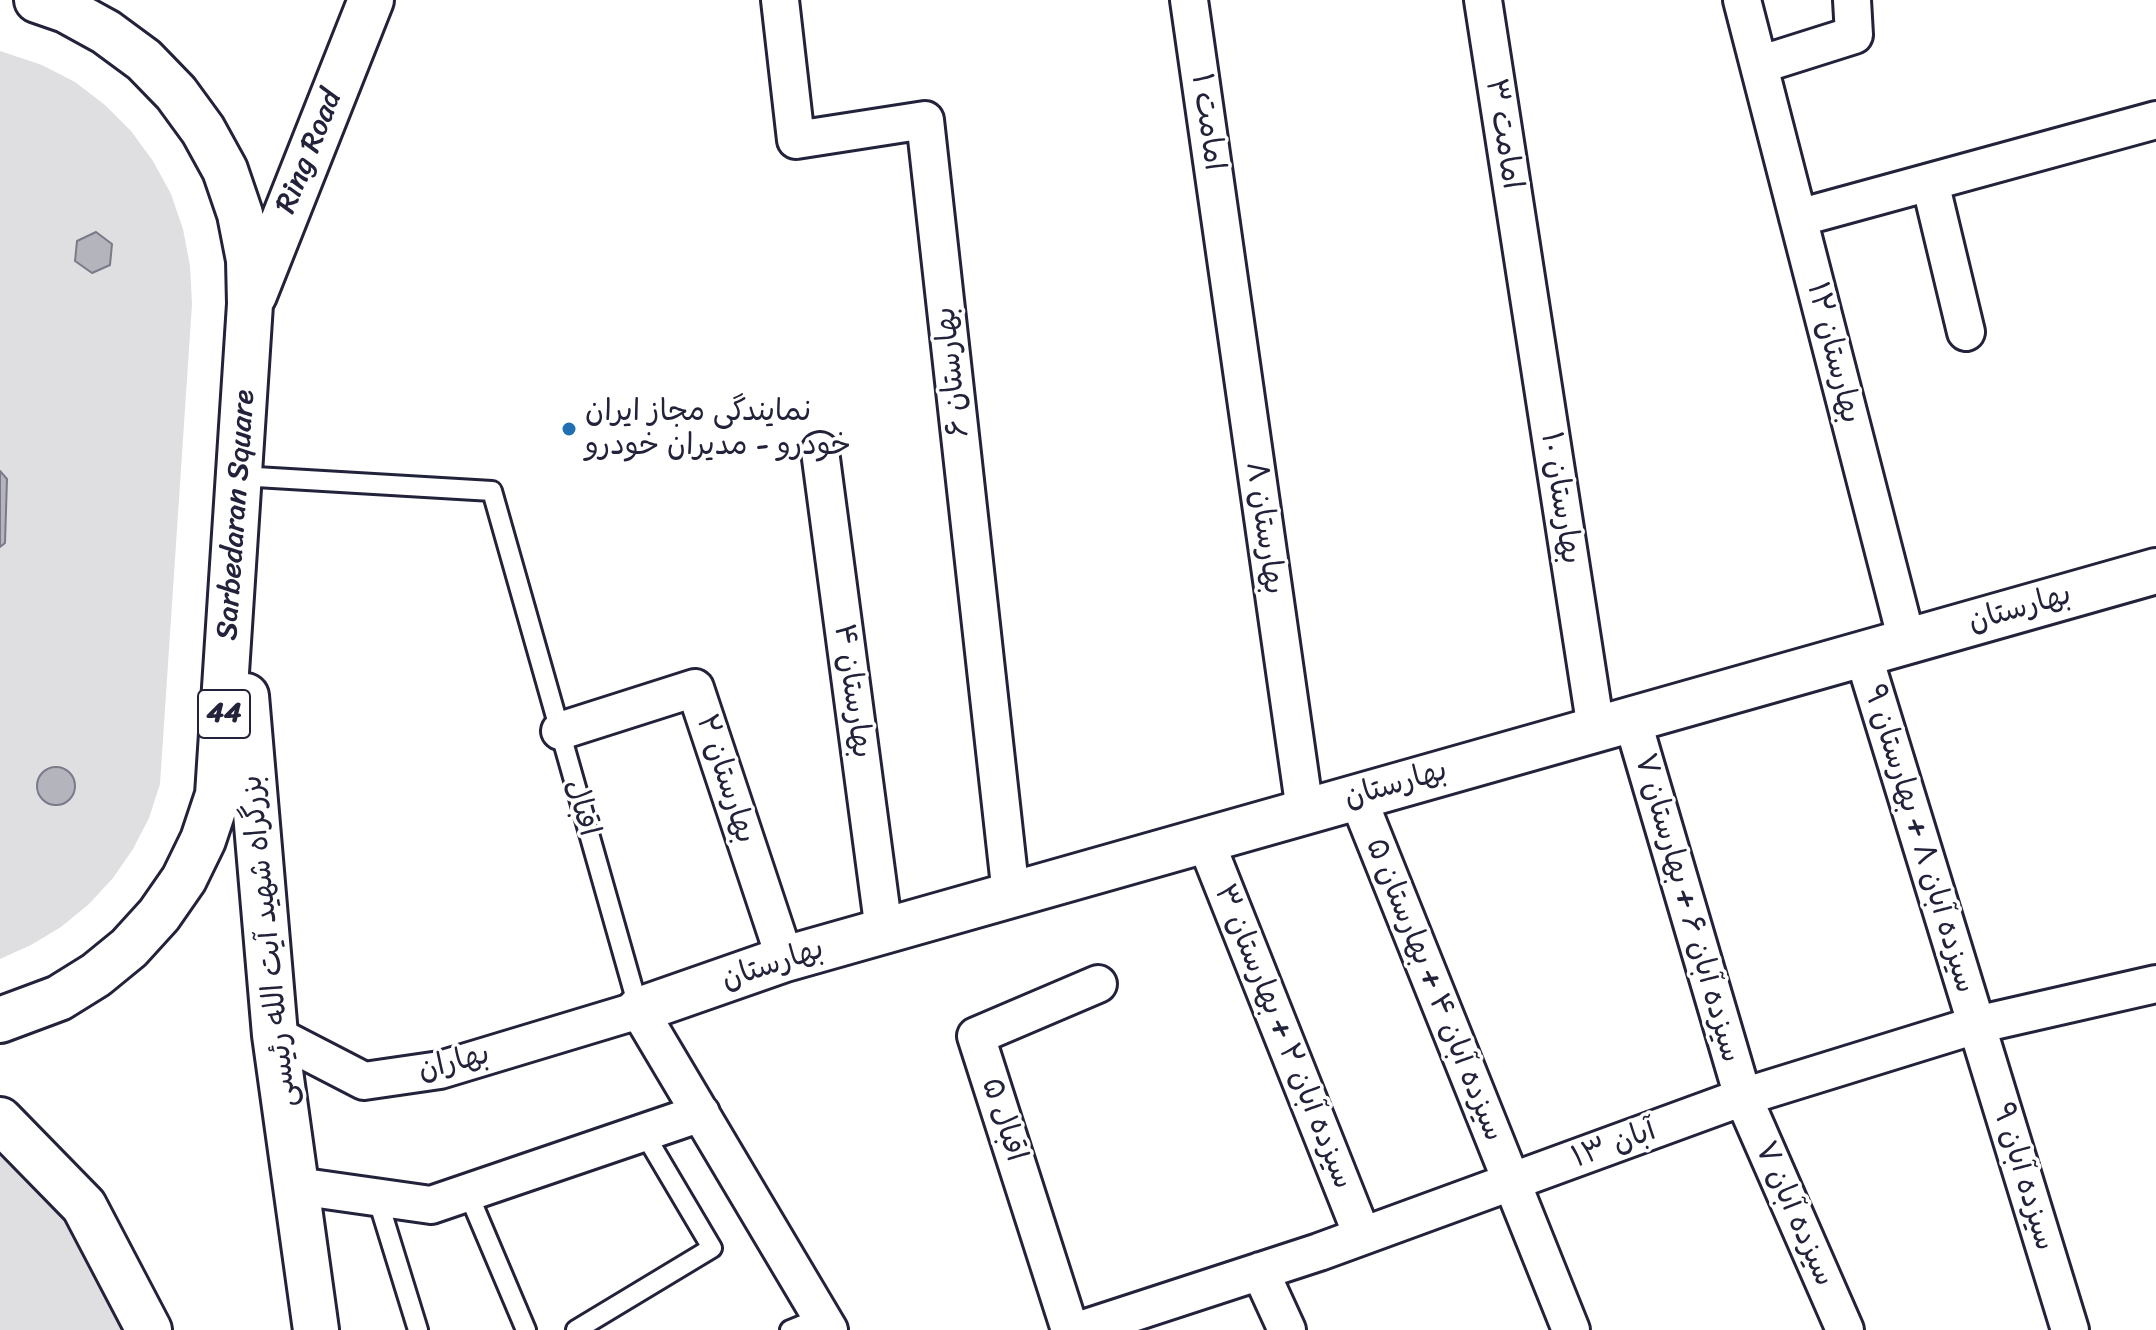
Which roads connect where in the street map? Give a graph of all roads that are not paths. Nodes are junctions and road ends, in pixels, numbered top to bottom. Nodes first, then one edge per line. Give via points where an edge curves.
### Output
1 (37, 0) edge
2 (371, 0) edge
3 (780, 0) edge
4 (1189, 0) edge
5 (1483, 0) edge
6 (1742, 0) edge
7 (1852, 0) edge
8 (1759, 65) junction
9 (2156, 120) edge
10 (1930, 182) junction
11 (1798, 218) junction
12 (1224, 244) joint
13 (1524, 267) joint
14 (250, 304) junction
15 (1966, 332) dead end
16 (820, 451) dead end
17 (239, 476) junction
18 (234, 552) junction
19 (2156, 571) edge
20 (1907, 641) junction
21 (1863, 654) junction
22 (1614, 724) junction
23 (560, 731) junction
24 (1357, 796) junction
25 (1305, 811) junction
26 (1205, 840) junction
27 (1011, 895) junction
28 (884, 931) junction
29 (785, 959) junction
30 (1098, 984) dead end
31 (2156, 984) edge
32 (639, 1010) junction
33 (0, 1020) edge
34 (1976, 1025) junction
35 (275, 1035) junction
36 (1743, 1097) junction
37 (701, 1113) junction
38 (0, 1120) edge
39 (644, 1133) junction
40 (1510, 1183) junction
41 (297, 1186) junction
42 (468, 1193) junction
43 (377, 1197) junction
44 (1362, 1235) junction
45 (1260, 1271) junction
46 (814, 1326) edge
47 (149, 1330) edge
48 (316, 1330) edge
49 (418, 1330) edge
50 (526, 1330) edge
51 (576, 1330) edge
52 (1070, 1330) edge
53 (1080, 1330) edge
54 (1287, 1330) edge
55 (1571, 1330) edge
56 (1845, 1330) edge
57 (2070, 1330) edge

1 - 14 main road, Sarbedaran Square / 44 via 106,32 144,60 203,130 225,170 240,214
2 - 14 main road, Ring Road / 44
3 - 27 street, بهارستان ۶ via 796,140 925,120
4 - 12 street, امامت ۱
5 - 13 street, امامت ۳
6 - 8 street, بهارستان ۱۲
7 - 8 street via 1854,35
8 - 11 street, بهارستان ۱۲
9 - 10 street
10 - 11 street
10 - 15 street
11 - 20 street, بهارستان ۱۲
12 - 25 street, بهارستان ۸
13 - 22 street, بهارستان ۱۰
14 - 17 main road, Sarbedaran Square / 44
16 - 28 street, بهارستان ۴
17 - 18 main road, Sarbedaran Square / 44
17 - 23 lane, اقبال via 492,491
18 - 33 main road, Sarbedaran Square / 44 via 218,795 184,879 129,948 96,975 59,998
18 - 35 main road, بزرگراه شهید آیت الله رئیسی / 44
19 - 20 main road, بهارستان
20 - 21 main road, بهارستان
21 - 22 main road, بهارستان
21 - 34 street, سیزده آبان ۸ + بهارستان ۹
22 - 24 main road, بهارستان
22 - 36 street, سیزده آبان ۶ + بهارستان ۷
23 - 29 street, بهارستان ۲ via 695,688
23 - 32 lane, اقبال
24 - 25 main road, بهارستان
24 - 40 street, سیزده آبان ۴ + بهارستان ۵
25 - 26 main road, بهارستان
26 - 27 main road, بهارستان
26 - 44 street, سیزده آبان ۲ + بهارستان ۳
27 - 28 main road, بهارستان
28 - 29 main road, بهارستان
29 - 32 main road, بهارستان
30 - 52 street, اقبال ۵ via 976,1036
31 - 34 street, ۱۳ آبان
32 - 35 street, بهاران via 440,1070 364,1081
32 - 37 street, اقبال
34 - 36 street, ۱۳ آبان
34 - 57 street, سیزده آبان ۹
35 - 41 main road, بزرگراه شهید آیت الله رئیسی / 44
36 - 40 street, ۱۳ آبان
36 - 56 street, سیزده آبان ۷
37 - 39 street
37 - 46 street, اقبال
38 - 47 main road via 84,1206
39 - 42 street
39 - 51 lane via 712,1248
40 - 44 street, ۱۳ آبان
40 - 55 street, سیزده آبان ۴ + بهارستان ۵
41 - 43 street
41 - 48 main road, بزرگراه شهید آیت الله رئیسی / 44
42 - 43 street via 431,1205
42 - 50 lane
43 - 49 lane
44 - 45 street, ۱۳ آبان
45 - 53 street, ۱۳ آبان
45 - 54 street

